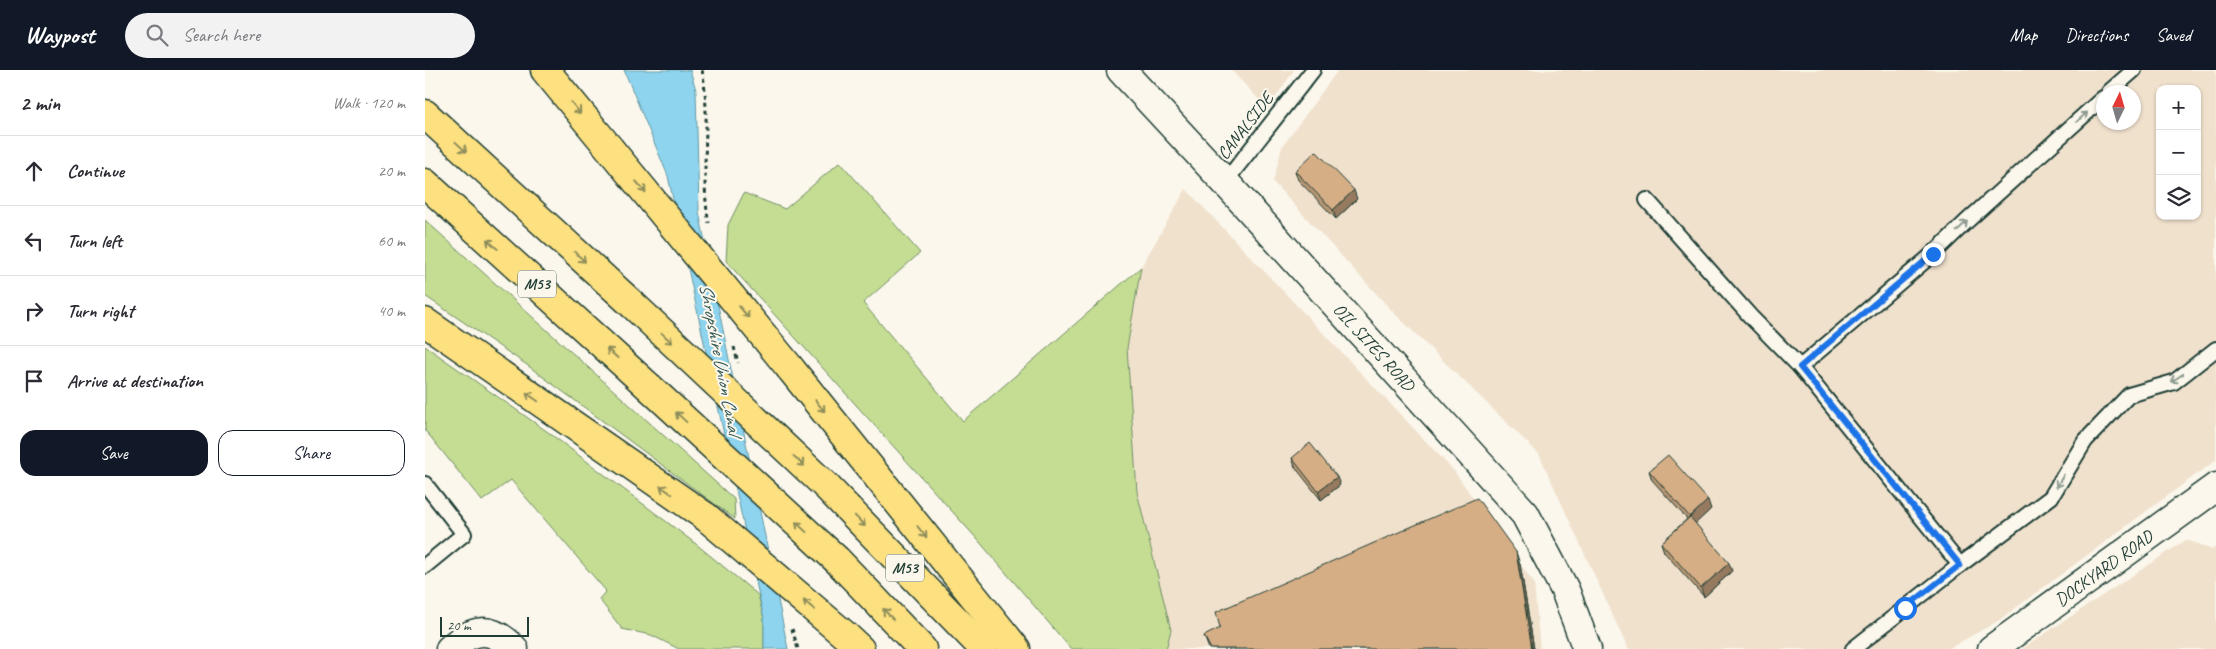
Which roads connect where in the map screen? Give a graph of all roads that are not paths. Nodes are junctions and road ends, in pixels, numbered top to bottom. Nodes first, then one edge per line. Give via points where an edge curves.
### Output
1 (545, 70) edge
2 (1121, 70) edge
3 (1313, 70) edge
4 (2134, 70) edge
5 (2117, 85) edge
6 (2096, 104) edge
7 (425, 114) edge
8 (1225, 182) junction
9 (425, 183) edge
10 (1647, 200) dead end
11 (425, 322) edge
12 (2216, 349) edge
13 (1800, 367) junction
14 (425, 484) edge
15 (2213, 494) edge
16 (1960, 565) junction
17 (425, 566) edge
18 (853, 643) edge
19 (450, 649) edge
20 (514, 649) edge
21 (922, 649) edge
22 (984, 649) edge
23 (1016, 649) edge
24 (1587, 649) edge
25 (1853, 649) edge
26 (1992, 649) edge

1 -> 23 highway, bridge
2 - 8 street, OIL SITES ROAD
3 - 8 lane, CANALSIDE
4 - 5 lane
13 -> 6 lane via 1933,254
7 -> 22 highway, M53, bridge via 826,486
8 - 24 street, OIL SITES ROAD via 1525,514 1565,590
21 -> 9 highway, M53, bridge via 837,560
10 - 13 lane
18 -> 11 highway, bridge via 706,517
12 -> 16 lane via 2173,382 2129,395 2085,441 2051,497
13 - 16 lane
14 - 17 lane via 464,534
15 - 26 street, DOCKYARD ROAD
16 - 25 lane
19 - 20 street via 461,639 481,632 502,636

